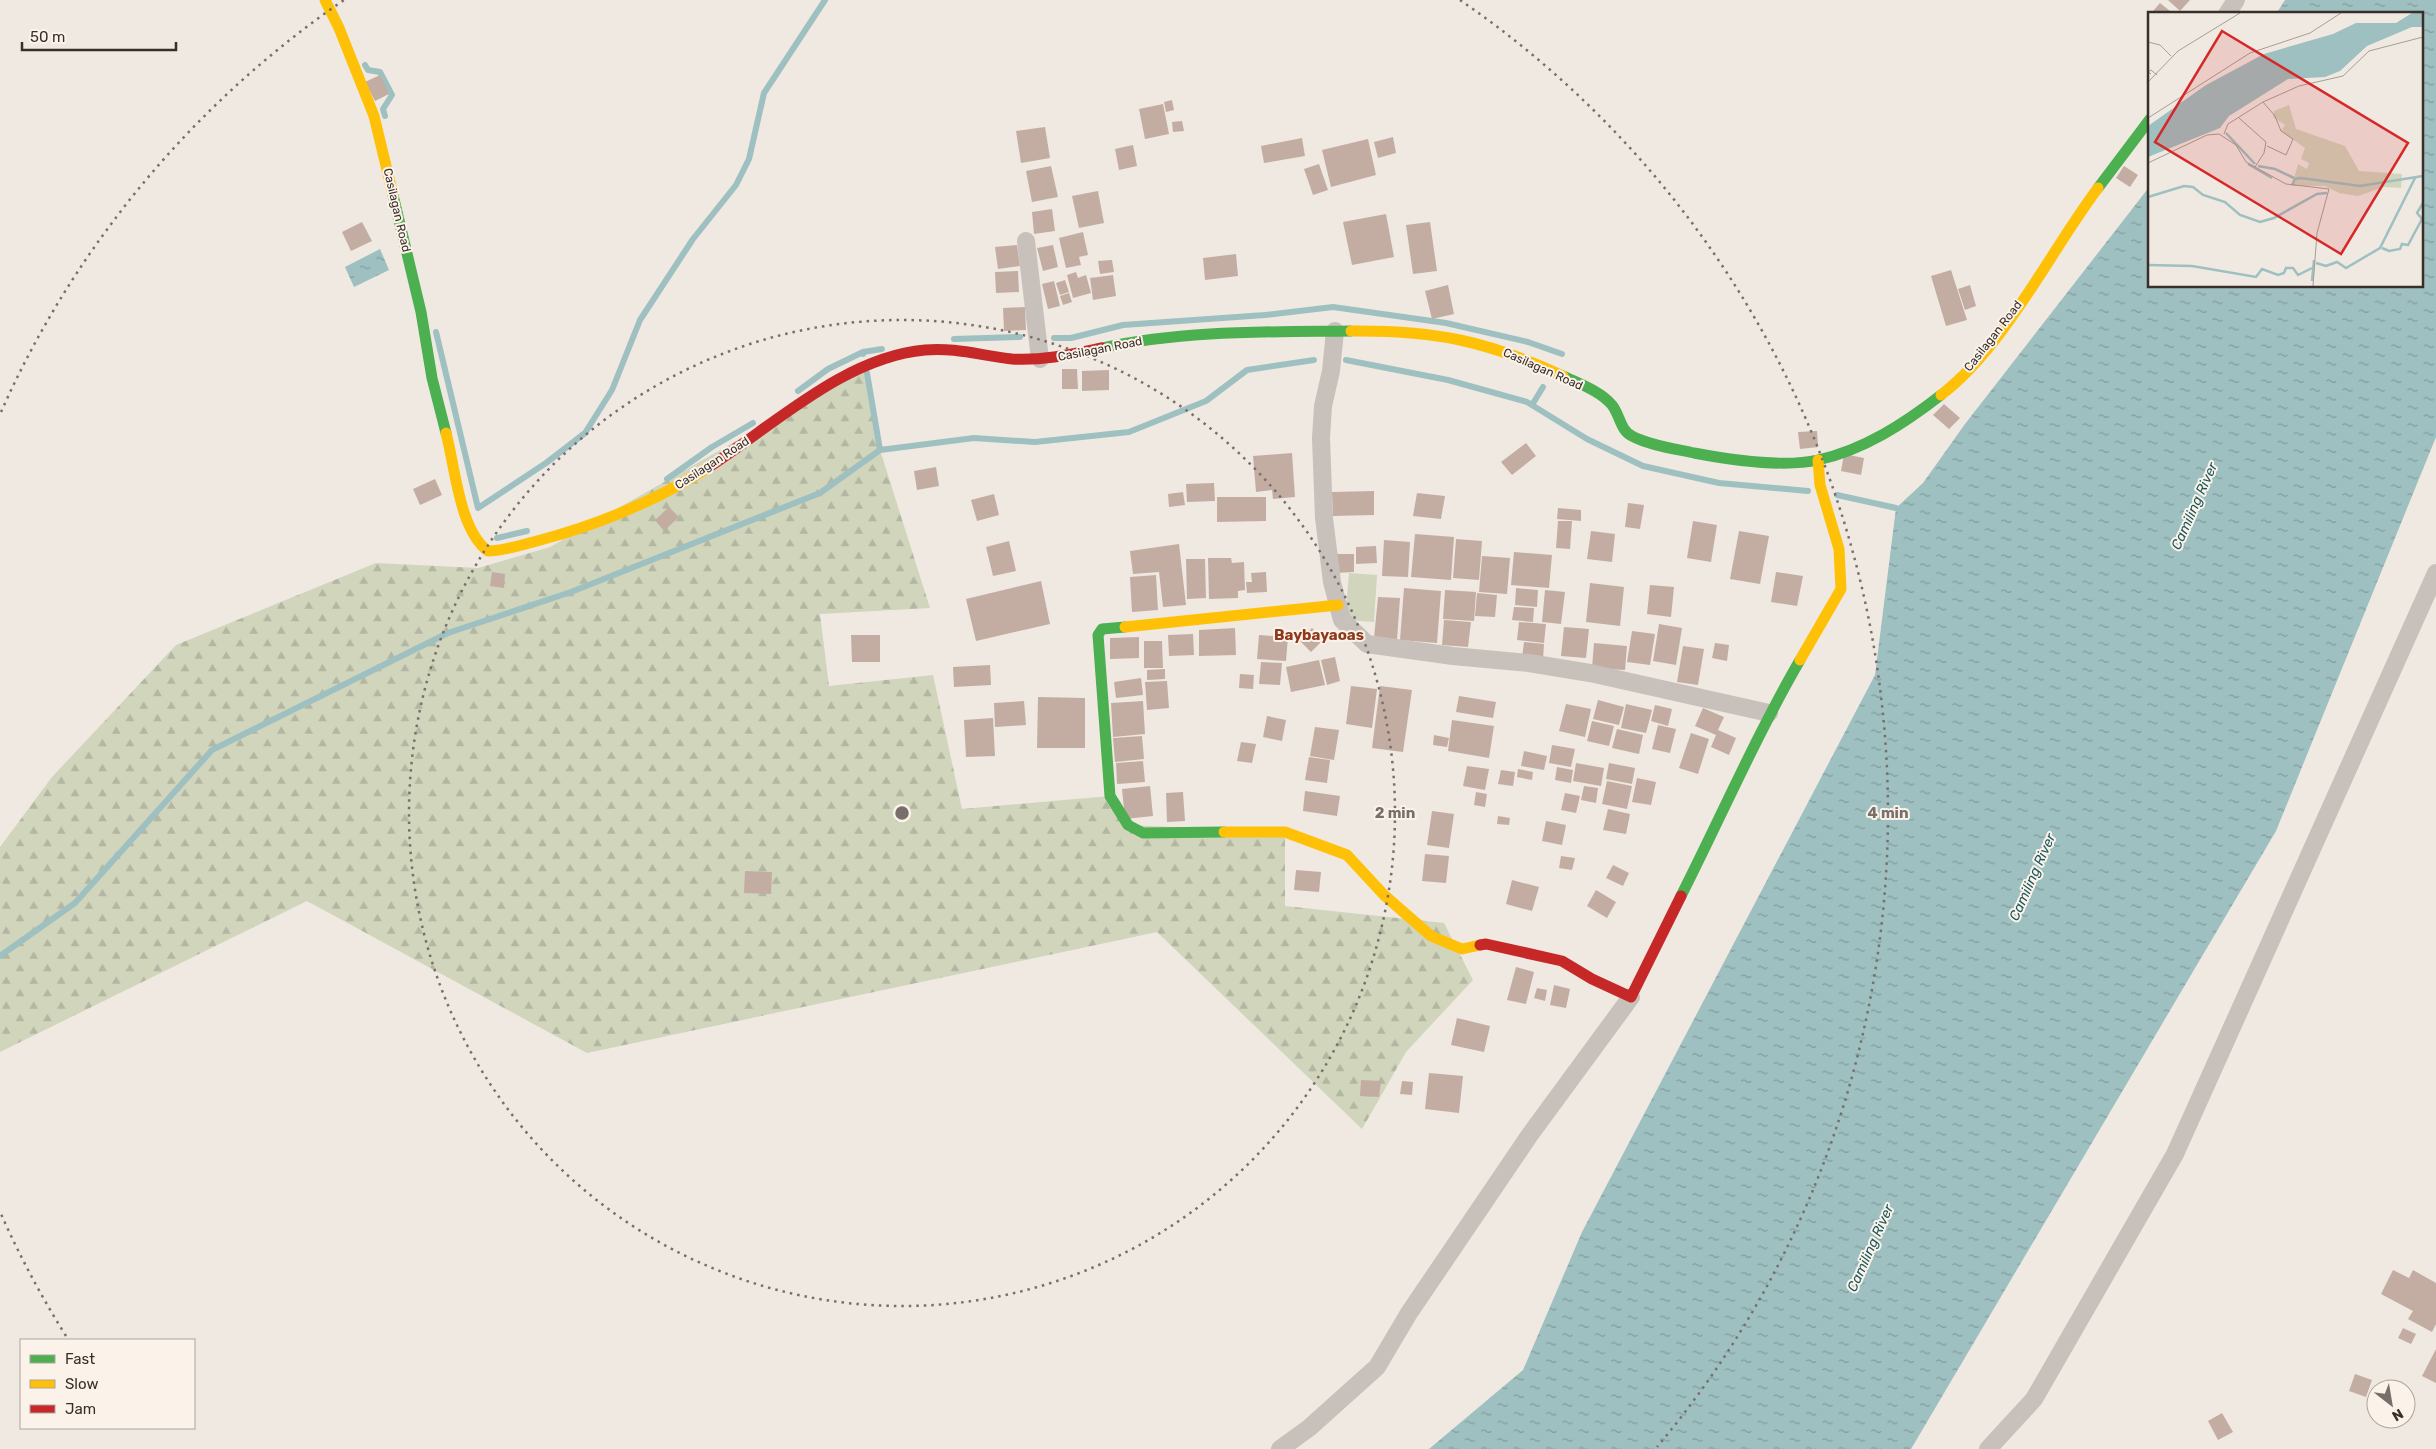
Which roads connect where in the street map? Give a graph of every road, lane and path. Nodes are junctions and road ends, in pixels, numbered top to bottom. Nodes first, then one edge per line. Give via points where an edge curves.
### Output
1 (325, 0) edge
2 (2236, 0) edge
3 (2228, 12) edge
4 (2148, 122) edge
5 (1026, 241) dead end
6 (1336, 331) junction
7 (1040, 359) junction
8 (1818, 460) junction
9 (2436, 573) edge
10 (1338, 605) junction
11 (1769, 714) junction
12 (1631, 997) junction
13 (1280, 1449) edge
14 (1988, 1449) edge

1 - 7 street, Casilagan Road via 340,28 374,116 462,504 474,536 488,551 557,538 669,491 835,383 890,358 930,350 1008,359
2 - 3 street
4 - 8 street, Casilagan Road via 1971,367 1948,390 1891,429
5 - 7 street
6 - 7 street, Casilagan Road via 1254,332 1151,339
6 - 8 street, Casilagan Road via 1396,331 1445,336 1505,350 1583,386 1610,403 1627,434 1641,439 1720,459
6 - 10 street via 1321,438 1324,518
8 - 11 street via 1820,485 1839,550 1841,589
9 - 14 street via 2176,1154 2034,1399
10 - 11 street via 1342,620 1367,644 1590,673
10 - 12 street via 1102,629 1098,634 1098,644 1110,796 1128,824 1143,833 1285,832 1347,855 1384,895 1431,936 1462,949 1486,944 1562,961
11 - 12 street
12 - 13 street via 1529,1136 1409,1312 1377,1366 1309,1428

